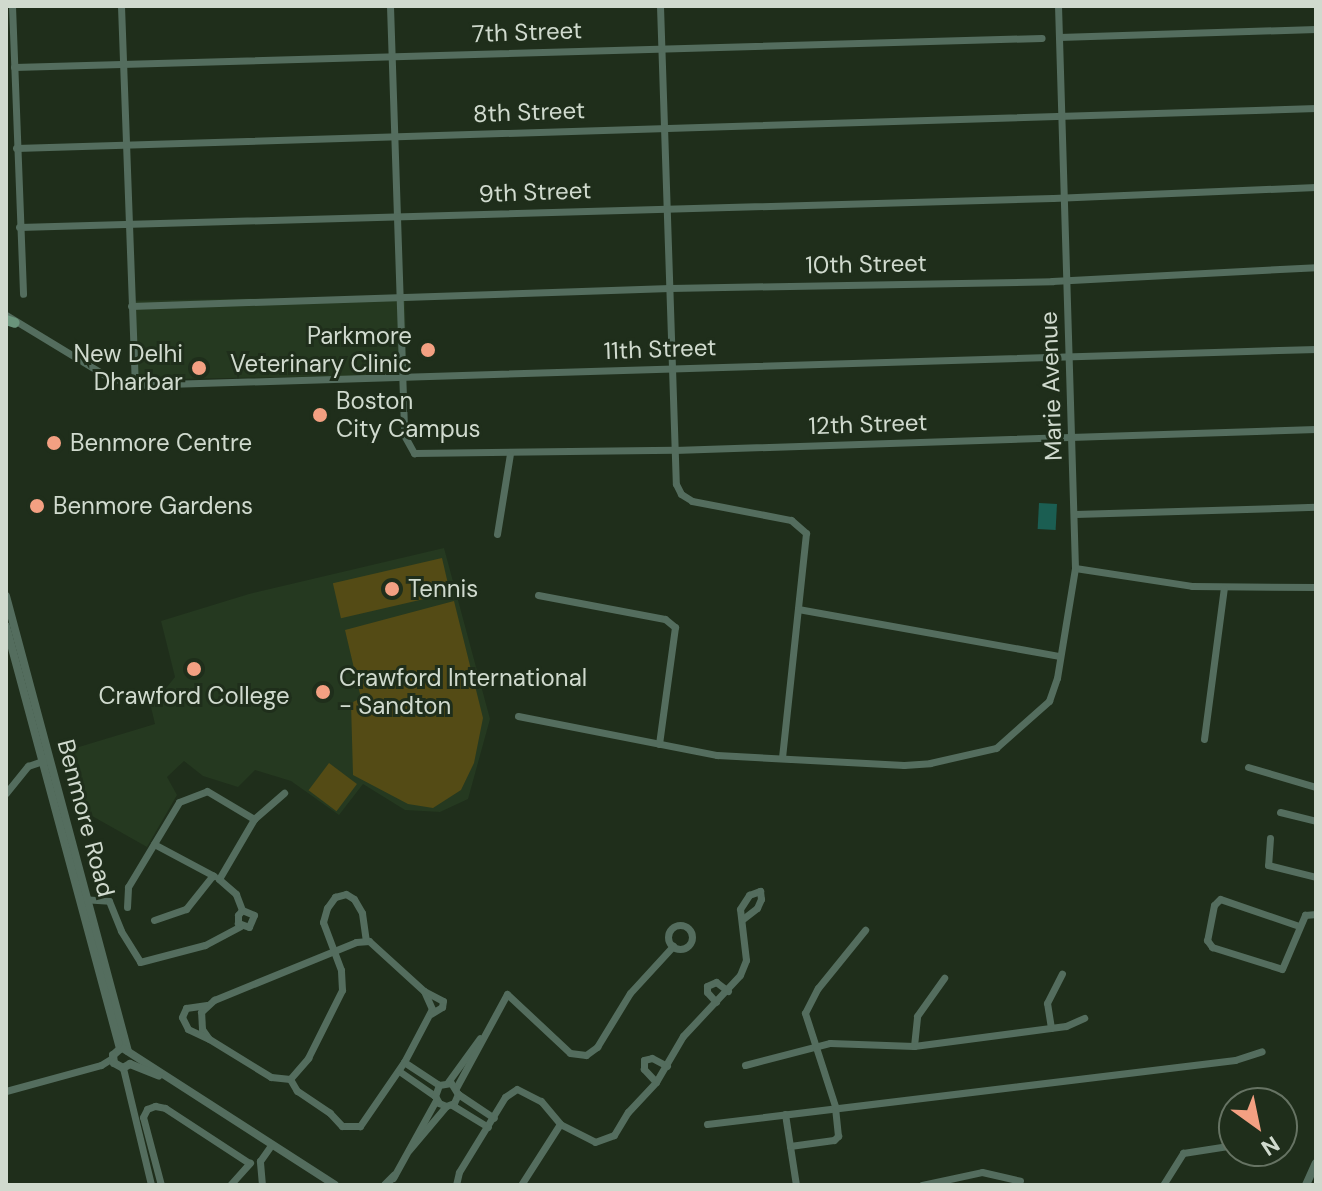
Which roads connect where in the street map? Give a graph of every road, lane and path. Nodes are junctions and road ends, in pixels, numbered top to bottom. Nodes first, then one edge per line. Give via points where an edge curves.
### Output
1 (12, 6) edge
2 (121, 6) edge
3 (390, 6) edge
4 (660, 6) edge
5 (1058, 6) edge
6 (1316, 29) edge
7 (1059, 37) junction
8 (1042, 38) dead end
9 (661, 48) junction
10 (392, 57) junction
11 (123, 65) junction
12 (14, 67) junction
13 (1316, 108) edge
14 (1062, 116) junction
15 (665, 128) junction
16 (395, 137) junction
17 (125, 146) junction
18 (16, 148) junction
19 (1316, 187) edge
20 (1065, 196) junction
21 (666, 208) junction
22 (397, 216) junction
23 (127, 224) junction
24 (19, 227) junction
25 (1316, 267) edge
26 (1067, 280) junction
27 (670, 288) junction
28 (23, 294) dead end
29 (402, 296) junction
30 (131, 306) junction
31 (11, 320) edge
32 (1316, 349) edge
33 (1069, 357) junction
34 (673, 369) junction
35 (404, 377) junction
36 (135, 385) junction
37 (1316, 429) edge
38 (1072, 437) junction
39 (674, 450) junction
40 (510, 454) junction
41 (1316, 507) edge
42 (1075, 514) junction
43 (497, 534) dead end
44 (1075, 568) junction
45 (1316, 587) edge
46 (1224, 588) junction
47 (538, 595) dead end
48 (6, 596) edge
49 (798, 609) junction
50 (8, 626) edge
51 (1060, 656) junction
52 (518, 716) dead end
53 (1204, 739) dead end
54 (659, 744) junction
55 (782, 758) junction
56 (46, 760) junction
57 (1248, 767) dead end
58 (1316, 787) edge
59 (6, 793) edge
60 (284, 793) dead end
61 (1280, 812) dead end
62 (254, 819) junction
63 (1316, 821) edge
64 (1270, 838) dead end
65 (154, 844) junction
66 (216, 877) junction
67 (1316, 877) edge
68 (83, 899) junction
69 (127, 907) dead end
70 (242, 910) junction
71 (1316, 914) edge
72 (743, 919) dead end
73 (154, 920) dead end
74 (240, 926) junction
75 (1299, 926) junction
76 (865, 930) dead end
77 (366, 940) junction
78 (673, 946) dead end
79 (334, 951) junction
80 (1062, 974) dead end
81 (944, 978) dead end
82 (424, 991) junction
83 (728, 991) junction
84 (716, 1002) junction
85 (207, 1005) junction
86 (431, 1014) junction
87 (1084, 1018) dead end
88 (1051, 1028) junction
89 (484, 1034) junction
90 (209, 1039) junction
91 (816, 1046) junction
92 (914, 1046) junction
93 (126, 1051) junction
94 (1262, 1051) dead end
95 (404, 1062) junction
96 (120, 1064) junction
97 (745, 1065) dead end
98 (667, 1066) junction
99 (399, 1071) junction
100 (1128, 1072) junction
101 (167, 1079) junction
102 (290, 1079) junction
103 (656, 1082) junction
104 (443, 1084) junction
105 (1130, 1084) dead end
106 (6, 1091) edge
107 (457, 1091) junction
108 (435, 1098) junction
109 (449, 1105) junction
110 (835, 1106) junction
111 (785, 1114) junction
112 (494, 1118) junction
113 (560, 1124) junction
114 (707, 1124) dead end
115 (488, 1127) junction
116 (271, 1145) junction
117 (790, 1146) junction
118 (1218, 1148) edge
119 (409, 1150) junction
120 (260, 1161) junction
121 (249, 1163) junction
122 (1314, 1171) edge
123 (1020, 1181) dead end
124 (389, 1183) edge
125 (151, 1185) edge
126 (161, 1185) edge
127 (230, 1185) edge
128 (262, 1185) edge
129 (335, 1185) edge
130 (456, 1185) edge
131 (521, 1185) edge
132 (796, 1185) edge
133 (922, 1185) edge
134 (1163, 1185) edge
135 (1306, 1185) edge

1 - 12 street
2 - 11 street
3 - 10 street
4 - 9 street
5 - 7 street, Marie Avenue
6 - 7 street
7 - 14 street, Marie Avenue
8 - 9 street, 7th Street
9 - 10 street, 7th Street
9 - 15 street
10 - 11 street, 7th Street
10 - 16 street
11 - 12 street, 7th Street
11 - 17 street
12 - 18 street
13 - 14 street
14 - 15 street, 8th Street
14 - 20 street, Marie Avenue
15 - 16 street, 8th Street
15 - 21 street
16 - 17 street, 8th Street
16 - 22 street
17 - 18 street, 8th Street
17 - 23 street
18 - 24 street
19 - 20 street
20 - 21 street, 9th Street
20 - 26 street, Marie Avenue
21 - 22 street, 9th Street
21 - 27 street
22 - 23 street, 9th Street
22 - 29 street
23 - 24 street, 9th Street
23 - 30 street
24 - 28 street
25 - 26 street, 10th Street
26 - 27 street, 10th Street
26 - 33 street, Marie Avenue
27 - 29 street, 10th Street
27 - 34 street
29 - 30 street
29 - 35 street
30 - 36 street
31 - 36 street, 11th Street via 108,377
32 - 33 street, 11th Street
33 - 34 street, 11th Street
33 - 38 street, Marie Avenue
34 - 35 street, 11th Street
34 - 39 street
35 - 36 street, 11th Street
35 - 40 street, 12th Street via 404,439 412,452
37 - 38 street, 12th Street
38 - 39 street, 12th Street
38 - 42 street, Marie Avenue
39 - 40 street, 12th Street
39 - 49 street via 676,484 692,501 791,520 805,530
40 - 43 street
41 - 42 street
42 - 44 street, Marie Avenue
44 - 46 street
44 - 51 street, Marie Avenue
45 - 46 street
46 - 53 street
47 - 54 street via 665,619 675,627
48 - 50 street, Benmore Road
49 - 51 street
49 - 55 street
50 - 56 street, Benmore Road
51 - 55 street, Marie Avenue via 1049,701 991,750 916,765
52 - 54 street
54 - 55 street via 717,755
56 - 59 street via 22,771
56 - 68 street, Benmore Road
57 - 58 street
60 - 62 street
61 - 63 street
62 - 65 street via 203,791 179,802
62 - 66 street
64 - 67 street via 1268,865
65 - 66 street
65 - 69 street via 128,887
66 - 70 street via 233,889
66 - 73 street via 186,909
68 - 74 street via 109,901 137,961 205,945
68 - 93 street, Benmore Road
70 - 74 street
70 - 74 street via 255,918 251,926
71 - 75 street via 1307,913
72 - 83 street via 745,966
75 - 75 street via 1220,899 1207,940 1212,947 1280,969 1287,964
76 - 91 street via 806,1007
77 - 79 street
77 - 79 street via 359,904 340,894 331,901 323,922
77 - 82 street
78 - 89 street via 630,993 597,1047 586,1055 570,1053 507,994
79 - 85 street
79 - 102 street via 342,990 308,1058
80 - 88 street via 1047,1003
81 - 92 street via 917,1016
82 - 86 street
82 - 86 street via 443,1001
83 - 84 street
83 - 84 street via 716,982 707,986
84 - 98 street via 683,1036
85 - 90 street via 200,1021
85 - 90 street via 186,1008 182,1017 188,1029
86 - 95 street
87 - 88 street
88 - 92 street
89 - 104 street
89 - 107 street
90 - 102 street via 271,1077
91 - 92 street
91 - 97 street
91 - 110 street
93 - 96 street
93 - 96 street
93 - 101 street
94 - 100 street via 1235,1060
95 - 99 street
95 - 104 street
96 - 101 street
96 - 106 street
96 - 125 street
98 - 103 street
98 - 103 street via 644,1060 644,1069
99 - 102 street via 365,1123 354,1129 342,1126 297,1091
99 - 108 street
100 - 105 street
100 - 110 street
101 - 116 street
103 - 113 street via 610,1139 595,1142
104 - 107 street
104 - 108 street
107 - 109 street
107 - 112 street
108 - 109 street
108 - 119 street
109 - 115 street
109 - 119 street
110 - 111 street
110 - 117 street via 836,1139
111 - 114 street
111 - 117 street
112 - 113 street via 505,1097 521,1089 541,1101
112 - 115 street
113 - 131 street
115 - 130 street
116 - 120 street
116 - 129 street
117 - 132 street
118 - 134 street via 1183,1153
119 - 124 street
120 - 121 street
120 - 128 street
121 - 126 street via 155,1106 143,1117
121 - 127 street
122 - 135 street
123 - 133 street via 982,1172

